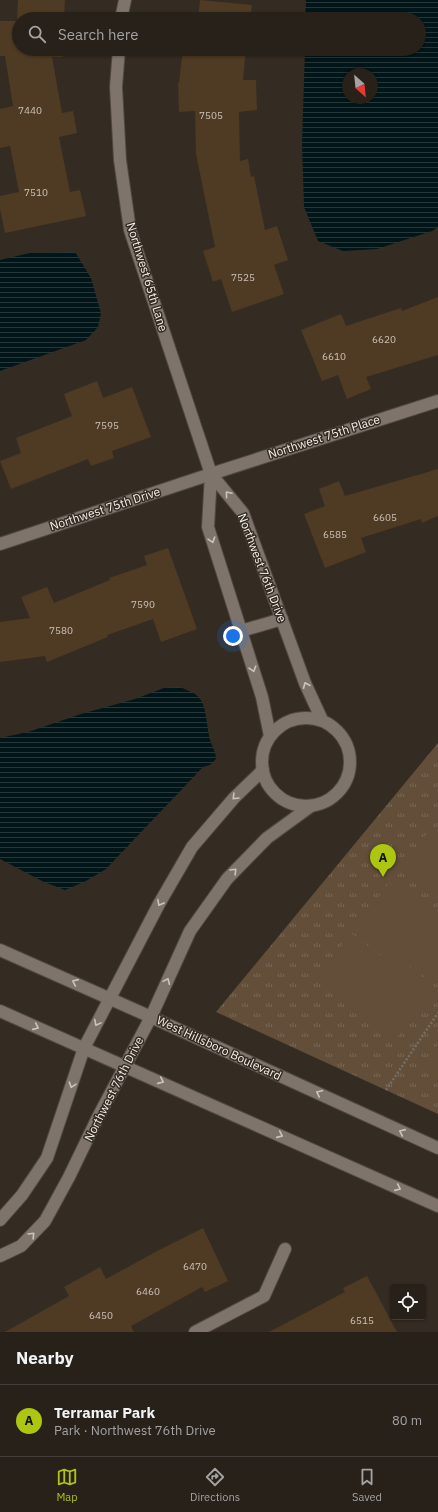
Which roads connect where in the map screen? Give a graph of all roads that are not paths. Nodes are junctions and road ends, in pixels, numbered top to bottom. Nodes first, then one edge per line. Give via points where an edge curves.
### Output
1 (125, 0) edge
2 (122, 12) edge
3 (118, 56) edge
4 (438, 401) edge
5 (211, 474) junction
6 (0, 544) edge
7 (282, 619) junction
8 (241, 631) junction
9 (322, 720) junction
10 (270, 736) junction
11 (263, 770) junction
12 (311, 806) junction
13 (0, 950) edge
14 (110, 998) junction
15 (0, 1011) edge
16 (151, 1017) junction
17 (84, 1048) junction
18 (126, 1066) junction
19 (438, 1148) edge
20 (438, 1206) edge
21 (0, 1220) edge
22 (285, 1249) dead end
23 (0, 1256) edge
24 (195, 1332) edge

1 - 2 street
3 - 5 street, Northwest 65th Lane via 116,87 120,160 130,230
4 - 5 street, Northwest 75th Place
5 - 6 street, Northwest 75th Drive
7 -> 5 street, Northwest 76th Drive via 243,513
5 -> 8 street via 208,527
7 - 8 street
9 -> 7 street, Northwest 76th Drive via 305,683
8 -> 10 street via 262,697
9 - 10 street via 308,717 293,720 280,726
9 - 12 street via 335,728 344,739 350,753 350,767 346,781 337,793 325,802
10 - 11 street via 264,747
11 - 12 street via 274,793 298,806
11 -> 14 street via 234,798 192,847
16 -> 12 street, Northwest 76th Drive via 190,931 227,879 266,838
14 -> 13 street, West Hillsboro Boulevard
14 - 16 street, West Hillsboro Boulevard
14 -> 17 street
15 -> 17 street
16 - 18 street, Northwest 76th Drive
19 -> 16 street, West Hillsboro Boulevard
17 - 18 street
17 -> 21 street via 47,1158 22,1195
18 -> 20 street
23 -> 18 street, Northwest 76th Drive via 21,1246 45,1221
22 - 24 street via 264,1296

